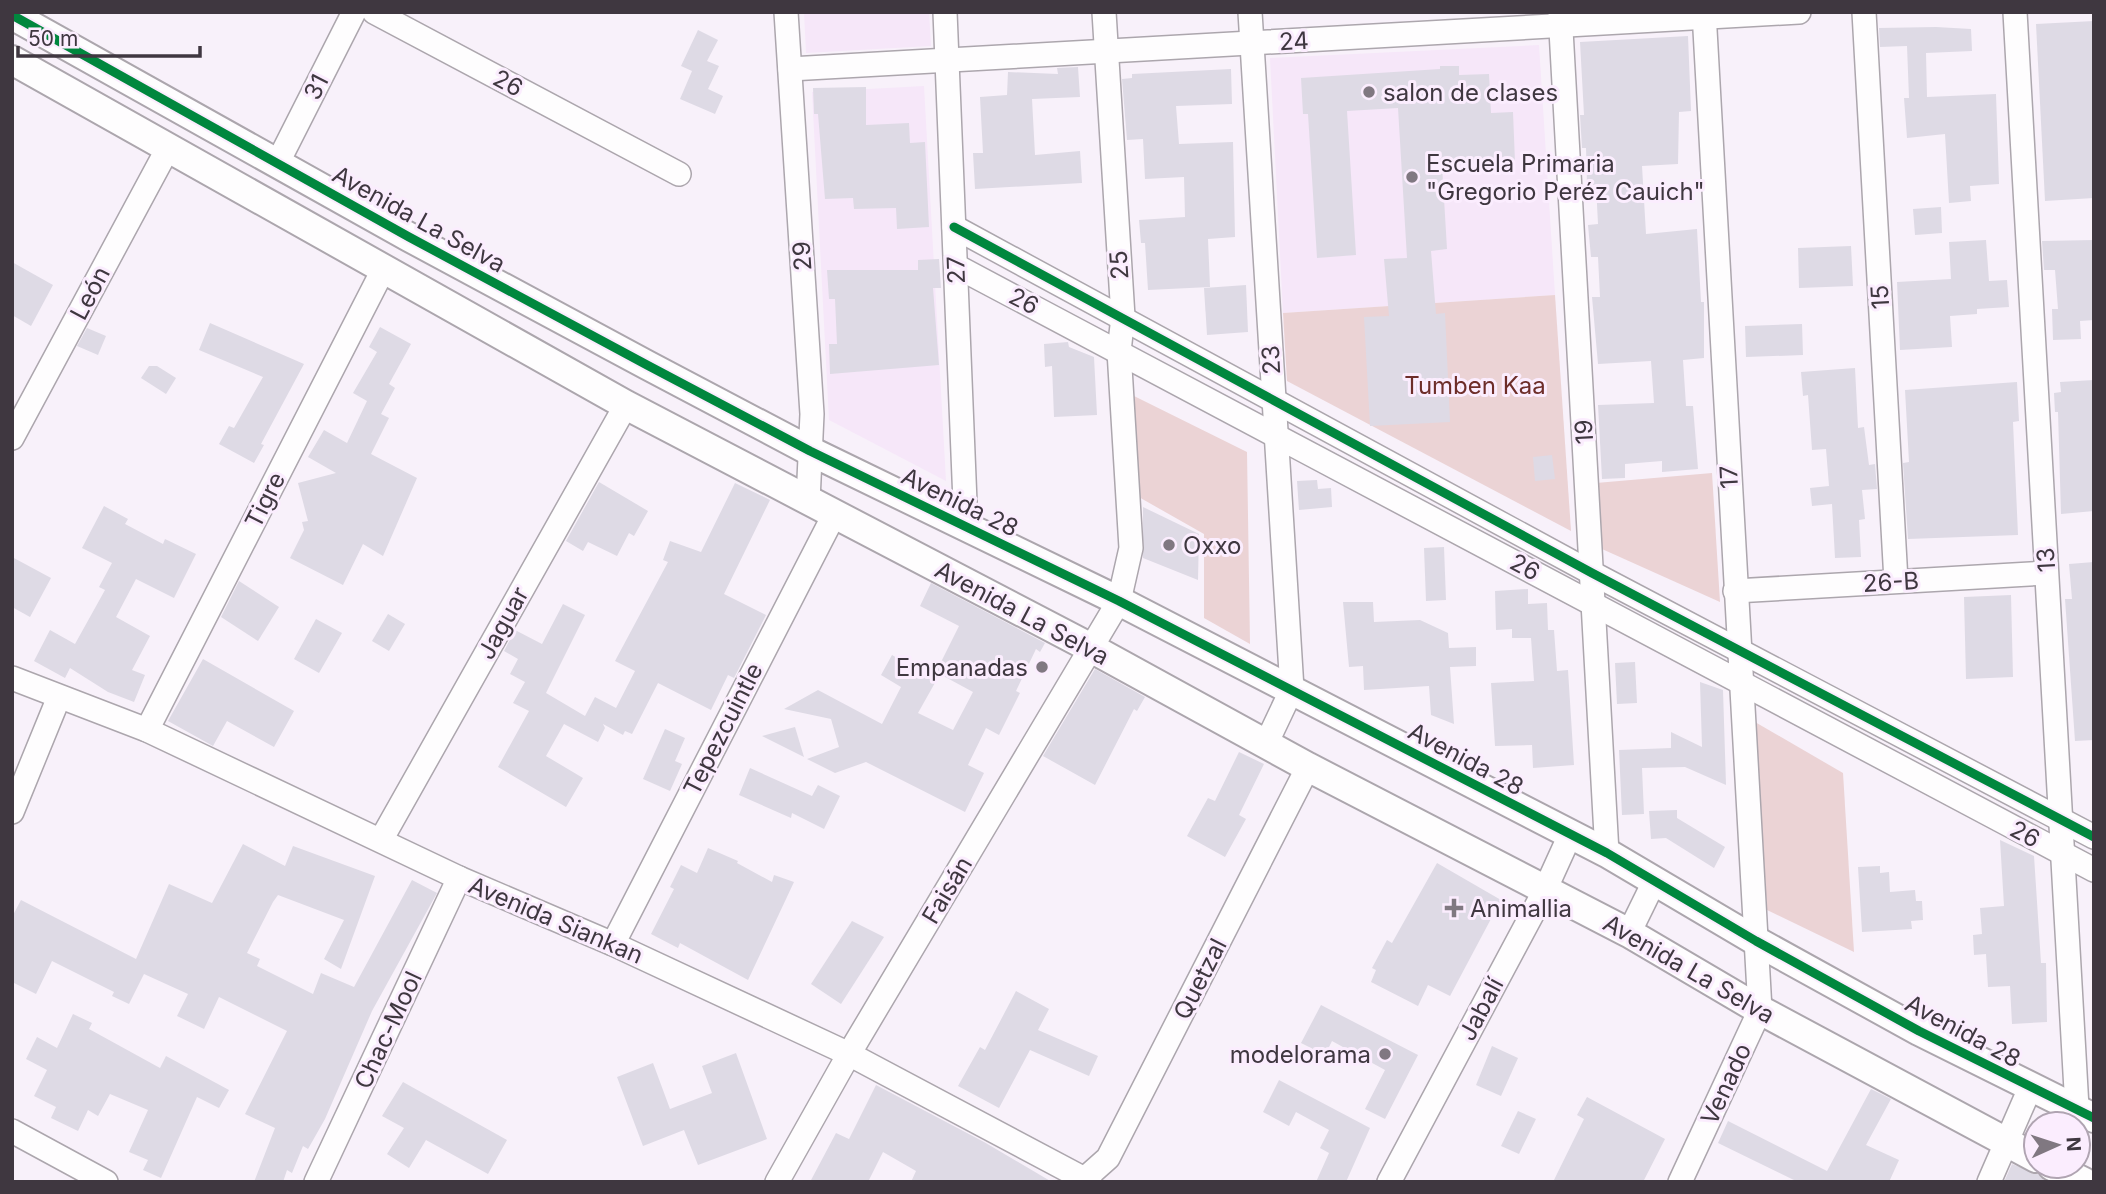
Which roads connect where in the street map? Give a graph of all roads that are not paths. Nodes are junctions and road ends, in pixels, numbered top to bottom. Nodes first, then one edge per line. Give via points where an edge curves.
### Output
1 (354, 12) edge
2 (374, 12) edge
3 (786, 12) edge
4 (945, 12) edge
5 (1104, 12) edge
6 (1250, 12) edge
7 (1799, 12) edge
8 (1864, 12) edge
9 (2015, 12) edge
10 (12, 15) edge
11 (1704, 15) edge
12 (1561, 19) edge
13 (1408, 23) edge
14 (1252, 43) junction
15 (1106, 51) junction
16 (12, 60) edge
17 (948, 60) junction
18 (790, 69) junction
19 (168, 148) junction
20 (278, 162) junction
21 (679, 174) dead end
22 (954, 226) junction
23 (956, 266) junction
24 (383, 270) junction
25 (1123, 317) junction
26 (1119, 351) junction
27 (1273, 399) junction
28 (625, 405) junction
29 (1275, 434) junction
30 (12, 438) edge
31 (810, 451) junction
32 (808, 501) junction
33 (834, 515) junction
34 (966, 527) junction
35 (1592, 573) junction
36 (2046, 573) junction
37 (1896, 581) junction
38 (1735, 591) junction
39 (1119, 601) junction
40 (1593, 603) junction
41 (1091, 648) junction
42 (1739, 652) junction
43 (12, 678) edge
44 (1740, 682) junction
45 (1292, 689) junction
46 (59, 697) junction
47 (147, 730) junction
48 (1266, 744) junction
49 (1308, 767) junction
50 (12, 812) edge
51 (2060, 818) junction
52 (1570, 835) junction
53 (2094, 837) edge
54 (381, 840) junction
55 (1607, 853) junction
56 (2062, 854) junction
57 (2094, 870) edge
58 (459, 878) junction
59 (1654, 882) junction
60 (1545, 890) junction
61 (1629, 933) junction
62 (1756, 942) junction
63 (613, 944) junction
64 (1760, 1010) junction
65 (849, 1054) junction
66 (2030, 1088) junction
67 (2078, 1110) edge
68 (2085, 1110) edge
69 (12, 1131) edge
70 (2008, 1145) junction
71 (2022, 1152) edge
72 (1085, 1180) edge
73 (106, 1182) edge
74 (316, 1182) edge
75 (777, 1182) edge
76 (1389, 1182) edge
77 (1680, 1182) edge
78 (1989, 1182) edge

1 - 20 street, 31
2 - 21 street, 26
3 - 18 street, 29
4 - 17 street, 27
5 - 15 street, 25
6 - 14 street, 23
7 - 11 street, 24
8 - 37 street, 15
9 - 36 street, 13
10 - 20 street, Avenida La Selva
11 - 12 street, 24
11 - 38 street, 17
12 - 13 street, 24
12 - 35 street, 19
13 - 14 street, 24
14 - 15 street, 24
14 - 27 street, 23
15 - 17 street, 24
15 - 25 street, 25
16 - 19 street, Avenida La Selva
17 - 18 street, 24
17 - 22 street, 27
18 - 31 street, 29 via 811,401
19 - 24 street, Avenida La Selva
19 - 30 street, León
20 - 31 street, Avenida La Selva
22 - 23 street, 27
22 - 25 street
23 - 26 street, 26
23 - 34 street, 27
24 - 28 street, Avenida La Selva
24 - 47 street, Tigre
25 - 26 street, 25
25 - 27 street
26 - 29 street, 26
26 - 39 street, 25 via 1131,548
27 - 29 street, 23
27 - 35 street
28 - 32 street, Avenida La Selva
28 - 54 street, Jaguar
29 - 40 street, 26
29 - 45 street, 23
31 - 32 street, 29
31 - 34 street, Avenida 28
32 - 33 street, Avenida La Selva
33 - 41 street, Avenida La Selva
33 - 63 street, Tepezcuintle
34 - 39 street, Avenida 28
35 - 40 street, 19
35 - 42 street
36 - 37 street, 26-B
36 - 51 street, 13
37 - 38 street, 26-B
38 - 42 street, 17
39 - 41 street, Faisán
39 - 45 street, Avenida 28
40 - 44 street, 26
40 - 55 street, 19
41 - 48 street, Avenida La Selva
41 - 65 street, Faisán
42 - 44 street, 17
42 - 51 street
43 - 46 street, Avenida Siankan
44 - 56 street, 26
44 - 62 street, 17
45 - 48 street, 23
45 - 52 street, Avenida 28
46 - 47 street, Avenida Siankan
46 - 50 street
47 - 54 street, Avenida Siankan
48 - 49 street, Avenida La Selva
49 - 60 street, Avenida La Selva
49 - 72 street, Quetzal via 1108,1158
51 - 53 street
51 - 56 street, 13
52 - 55 street, Avenida 28
52 - 60 street, Jabalí
54 - 58 street, Avenida Siankan
55 - 59 street, Avenida 28
56 - 57 street, 26
56 - 68 street, 13
58 - 63 street, Avenida Siankan
58 - 74 street, Chac-Mool
59 - 61 street
59 - 62 street, Avenida 28
60 - 61 street, Avenida La Selva
60 - 76 street, Jabalí
61 - 64 street, Avenida La Selva
62 - 64 street, Venado
62 - 66 street, Avenida 28
63 - 65 street, Avenida Siankan
64 - 70 street, Avenida La Selva
64 - 77 street, Venado
65 - 72 street, Avenida Siankan
65 - 75 street, Faisán
66 - 67 street, Avenida 28
66 - 70 street
69 - 73 street
70 - 71 street, Avenida La Selva
70 - 78 street

